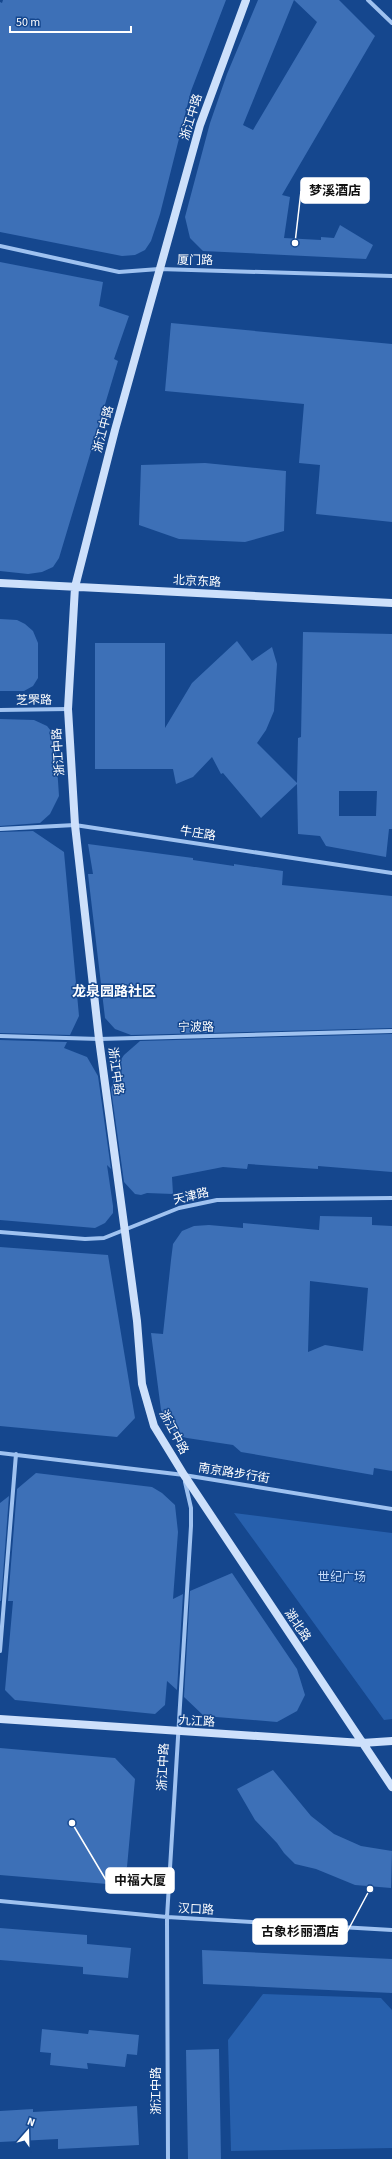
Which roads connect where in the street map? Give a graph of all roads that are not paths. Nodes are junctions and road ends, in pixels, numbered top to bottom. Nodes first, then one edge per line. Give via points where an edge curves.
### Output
1 (246, 0) edge
2 (368, 0) edge
3 (392, 23) edge
4 (0, 246) edge
5 (159, 269) junction
6 (392, 276) edge
7 (0, 583) edge
8 (75, 587) junction
9 (392, 603) edge
10 (68, 709) junction
11 (0, 710) edge
12 (75, 825) junction
13 (0, 829) edge
14 (392, 872) edge
15 (392, 1031) edge
16 (0, 1036) edge
17 (100, 1039) junction
18 (392, 1198) edge
19 (126, 1229) junction
20 (0, 1232) edge
21 (0, 1453) edge
22 (16, 1454) junction
23 (184, 1475) junction
24 (392, 1509) edge
25 (0, 1651) edge
26 (0, 1719) edge
27 (177, 1732) junction
28 (392, 1741) edge
29 (362, 1743) junction
30 (392, 1787) edge
31 (0, 1901) edge
32 (167, 1917) junction
33 (392, 1930) edge
34 (168, 2159) edge

1 - 5 street, 浙江中路 via 208,100
2 - 3 street
4 - 5 street, 厦门路 via 118,272
5 - 6 street, 厦门路
5 - 8 street, 浙江中路
7 - 8 street, 北京东路
8 - 9 street, 北京东路
8 - 10 street, 浙江中路
10 - 11 street, 芝罘路
10 - 12 street, 浙江中路
12 - 13 street, 牛庄路
12 - 14 street, 牛庄路
12 - 17 street, 浙江中路
15 - 17 street, 宁波路
16 - 17 street, 宁波路
17 - 19 street, 浙江中路
18 - 19 street, 天津路 via 217,1200 179,1208
19 - 20 street, 天津路 via 104,1238 85,1239
19 - 23 street, 浙江中路 via 142,1384 154,1426
21 - 22 street, 南京路步行街
22 - 23 street, 南京路步行街
22 - 25 street
23 - 24 street, 南京路步行街
23 - 27 street, 浙江中路 via 191,1508
23 - 29 street, 湖北路
26 - 27 street, 九江路
27 - 29 street, 九江路
27 - 32 street, 浙江中路
28 - 29 street, 九江路
29 - 30 street, 湖北路
31 - 32 street, 汉口路
32 - 33 street, 汉口路
32 - 34 street, 浙江中路

